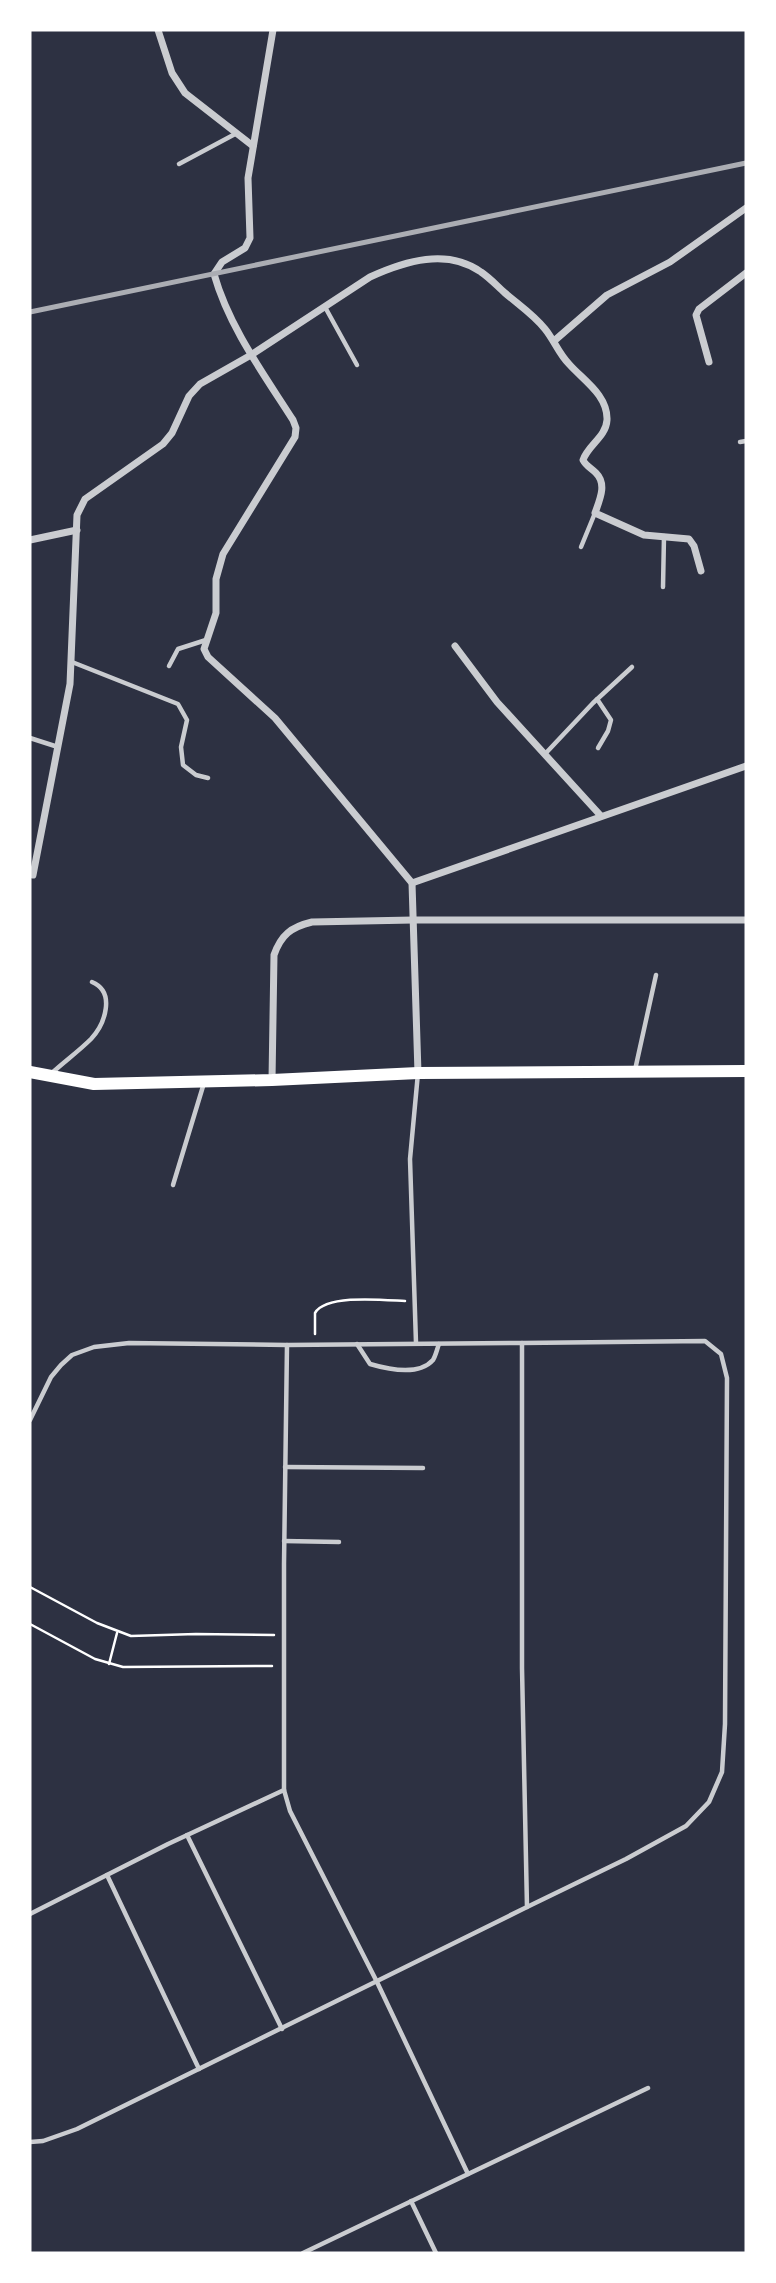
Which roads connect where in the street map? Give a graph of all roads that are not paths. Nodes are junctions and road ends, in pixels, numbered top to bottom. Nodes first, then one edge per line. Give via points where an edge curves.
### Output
1 (158, 30) edge
2 (272, 30) edge
3 (237, 134) junction
4 (253, 146) junction
5 (179, 164) dead end
6 (746, 208) edge
7 (746, 273) edge
8 (325, 307) junction
9 (554, 341) junction
10 (251, 355) junction
11 (709, 362) dead end
12 (357, 365) dead end
13 (595, 513) junction
14 (77, 530) junction
15 (664, 536) junction
16 (30, 540) edge
17 (581, 547) dead end
18 (701, 571) dead end
19 (663, 587) dead end
20 (206, 640) junction
21 (455, 646) dead end
22 (72, 662) junction
23 (169, 666) dead end
24 (632, 667) dead end
25 (597, 699) junction
26 (30, 738) edge
27 (58, 747) junction
28 (598, 748) dead end
29 (544, 755) junction
30 (746, 766) edge
31 (208, 778) dead end
32 (601, 816) junction
33 (33, 875) dead end
34 (412, 883) junction
35 (413, 919) junction
36 (746, 920) edge
37 (656, 975) dead end
38 (92, 982) dead end
39 (746, 1071) edge
40 (30, 1072) edge
41 (635, 1072) junction
42 (418, 1073) junction
43 (50, 1075) junction
44 (272, 1080) junction
45 (204, 1082) junction
46 (173, 1185) dead end
47 (416, 1343) junction
48 (439, 1343) junction
49 (522, 1343) junction
50 (357, 1344) junction
51 (287, 1345) junction
52 (30, 1420) edge
53 (285, 1467) junction
54 (423, 1468) dead end
55 (284, 1541) junction
56 (339, 1542) dead end
57 (284, 1790) junction
58 (187, 1835) junction
59 (107, 1875) junction
60 (527, 1907) junction
61 (30, 1914) edge
62 (377, 1982) junction
63 (282, 2029) junction
64 (199, 2069) junction
65 (648, 2088) dead end
66 (30, 2142) edge
67 (468, 2174) junction
68 (411, 2201) junction
69 (303, 2253) edge
70 (436, 2253) edge

1 - 3 street via 177,84
2 - 4 street
3 - 4 street
3 - 5 lane
4 - 10 street via 248,178 250,239 214,274 222,302
6 - 9 street via 670,262 607,295
7 - 11 street via 695,315
8 - 9 street via 386,270 428,258 448,258 481,272
8 - 10 street
8 - 12 lane
9 - 13 street via 605,405 604,431 583,460 602,482
10 - 14 street via 200,384 163,444 85,499 77,514
10 - 20 street via 293,420 295,437 223,554 216,579 216,613
13 - 15 street via 644,535
13 - 17 lane
14 - 16 street
14 - 22 street
15 - 18 street via 689,539
15 - 19 lane
20 - 23 lane via 178,649
20 - 34 street via 208,657 275,718
21 - 29 street
22 - 27 street
22 - 31 lane via 178,704 187,720 181,747 183,765
24 - 25 lane
25 - 28 lane via 611,719
25 - 29 lane
26 - 27 lane
27 - 33 street
29 - 32 street
30 - 32 street
32 - 34 street
34 - 35 street
35 - 36 street
35 - 42 street
35 - 44 street via 312,922 287,932 279,941 274,955
37 - 41 lane
38 - 43 lane via 104,990 105,1011 93,1037
39 - 41 main road
40 - 43 main road
41 - 42 main road
42 - 44 main road
42 - 47 lane via 410,1159
43 - 45 main road via 94,1084
44 - 45 main road
45 - 46 lane
47 - 48 lane
47 - 50 lane
48 - 49 lane
48 - 50 lane via 435,1358 414,1369 370,1364
49 - 60 lane
49 - 60 lane via 705,1341 720,1354 727,1378 722,1772 709,1802 686,1826
50 - 51 lane
51 - 52 lane via 129,1343 94,1347 72,1355 61,1365
51 - 53 lane
53 - 54 lane
53 - 55 lane
55 - 56 lane
55 - 57 lane
57 - 58 lane
57 - 62 lane via 289,1811
58 - 59 lane
58 - 63 lane
59 - 61 lane
59 - 64 lane
60 - 62 lane
62 - 63 lane
62 - 67 lane
63 - 64 lane
64 - 66 lane via 77,2129
65 - 67 lane
67 - 68 lane
68 - 69 lane
68 - 70 lane

